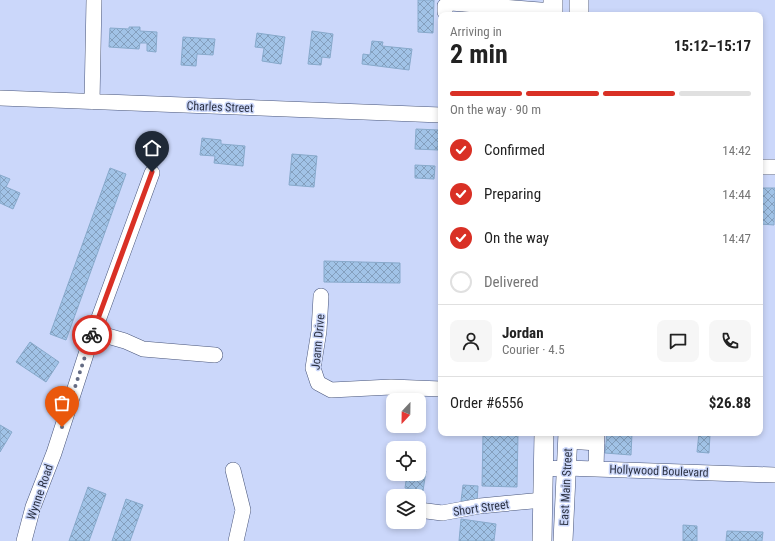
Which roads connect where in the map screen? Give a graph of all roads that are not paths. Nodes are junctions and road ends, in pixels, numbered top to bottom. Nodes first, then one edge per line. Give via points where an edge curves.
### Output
1 (94, 0) edge
2 (579, 0) edge
3 (553, 9) edge
4 (445, 12) dead end
5 (579, 12) edge
6 (0, 98) edge
7 (92, 102) junction
8 (438, 116) edge
9 (763, 167) edge
10 (775, 167) edge
11 (152, 172) dead end
12 (321, 296) dead end
13 (94, 332) junction
14 (215, 355) dead end
15 (438, 389) edge
16 (544, 436) edge
17 (568, 437) edge
18 (597, 438) edge
19 (566, 468) junction
20 (543, 469) junction
21 (596, 469) junction
22 (234, 470) dead end
23 (775, 475) edge
24 (543, 500) junction
25 (426, 512) edge
26 (24, 541) edge
27 (236, 541) edge
28 (542, 541) edge
29 (563, 541) edge

1 - 7 street
2 - 5 main road
3 - 4 street via 451,3 445,6
6 - 7 street, Charles Street
7 - 8 street, Charles Street
9 - 10 street
11 - 13 street, Wynne Road
12 - 15 street, Joann Drive via 313,368 318,383 331,390 391,387
13 - 14 street via 143,349
13 - 26 street, Wynne Road via 54,453 33,507
16 - 20 main road, East Main Street
17 - 18 street
17 - 19 main road, East Main Street
18 - 21 street
19 - 20 street, Hollywood Boulevard
19 - 21 street, Hollywood Boulevard
19 - 29 main road, East Main Street
20 - 24 main road, East Main Street
21 - 23 street, Hollywood Boulevard
22 - 27 street via 242,510
24 - 25 street, Short Street via 480,506 442,513
24 - 28 main road, East Main Street

